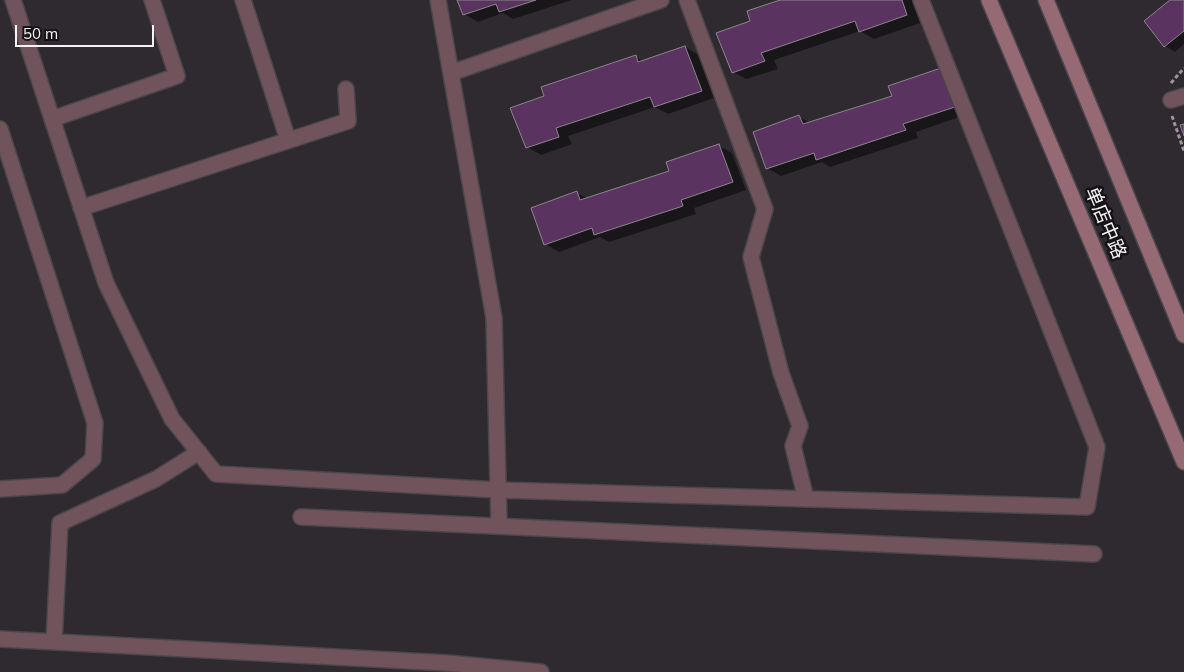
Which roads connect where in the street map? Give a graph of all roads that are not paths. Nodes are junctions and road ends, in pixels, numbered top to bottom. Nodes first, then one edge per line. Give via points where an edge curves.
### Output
1 (13, 0) edge
2 (152, 0) edge
3 (243, 0) edge
4 (438, 0) edge
5 (661, 0) edge
6 (687, 0) edge
7 (920, 0) edge
8 (989, 0) edge
9 (1046, 0) edge
10 (451, 73) junction
11 (346, 89) dead end
12 (52, 119) junction
13 (0, 128) edge
14 (288, 140) junction
15 (81, 208) junction
16 (1184, 335) edge
17 (199, 452) junction
18 (1184, 462) edge
19 (0, 489) edge
20 (498, 490) junction
21 (806, 499) junction
22 (301, 517) dead end
23 (499, 525) junction
24 (1094, 554) dead end
25 (0, 639) edge
26 (54, 642) junction
27 (540, 672) edge

1 - 12 street
2 - 12 street via 177,76
3 - 14 street
4 - 10 street
5 - 10 street
6 - 21 street via 765,209 752,257 781,373 800,426 793,446
7 - 21 street via 1097,446 1087,508
8 - 18 street, 单店中路
9 - 16 street, 单店中路
10 - 20 street via 494,318
11 - 14 street via 348,121
12 - 15 street
13 - 19 street via 95,423 93,459 62,485
14 - 15 street
15 - 17 street via 106,283 172,419
17 - 20 street via 216,474
17 - 26 street via 156,479 60,523
20 - 21 street
20 - 23 street
22 - 23 street
23 - 24 street
25 - 26 street
26 - 27 street via 447,663

